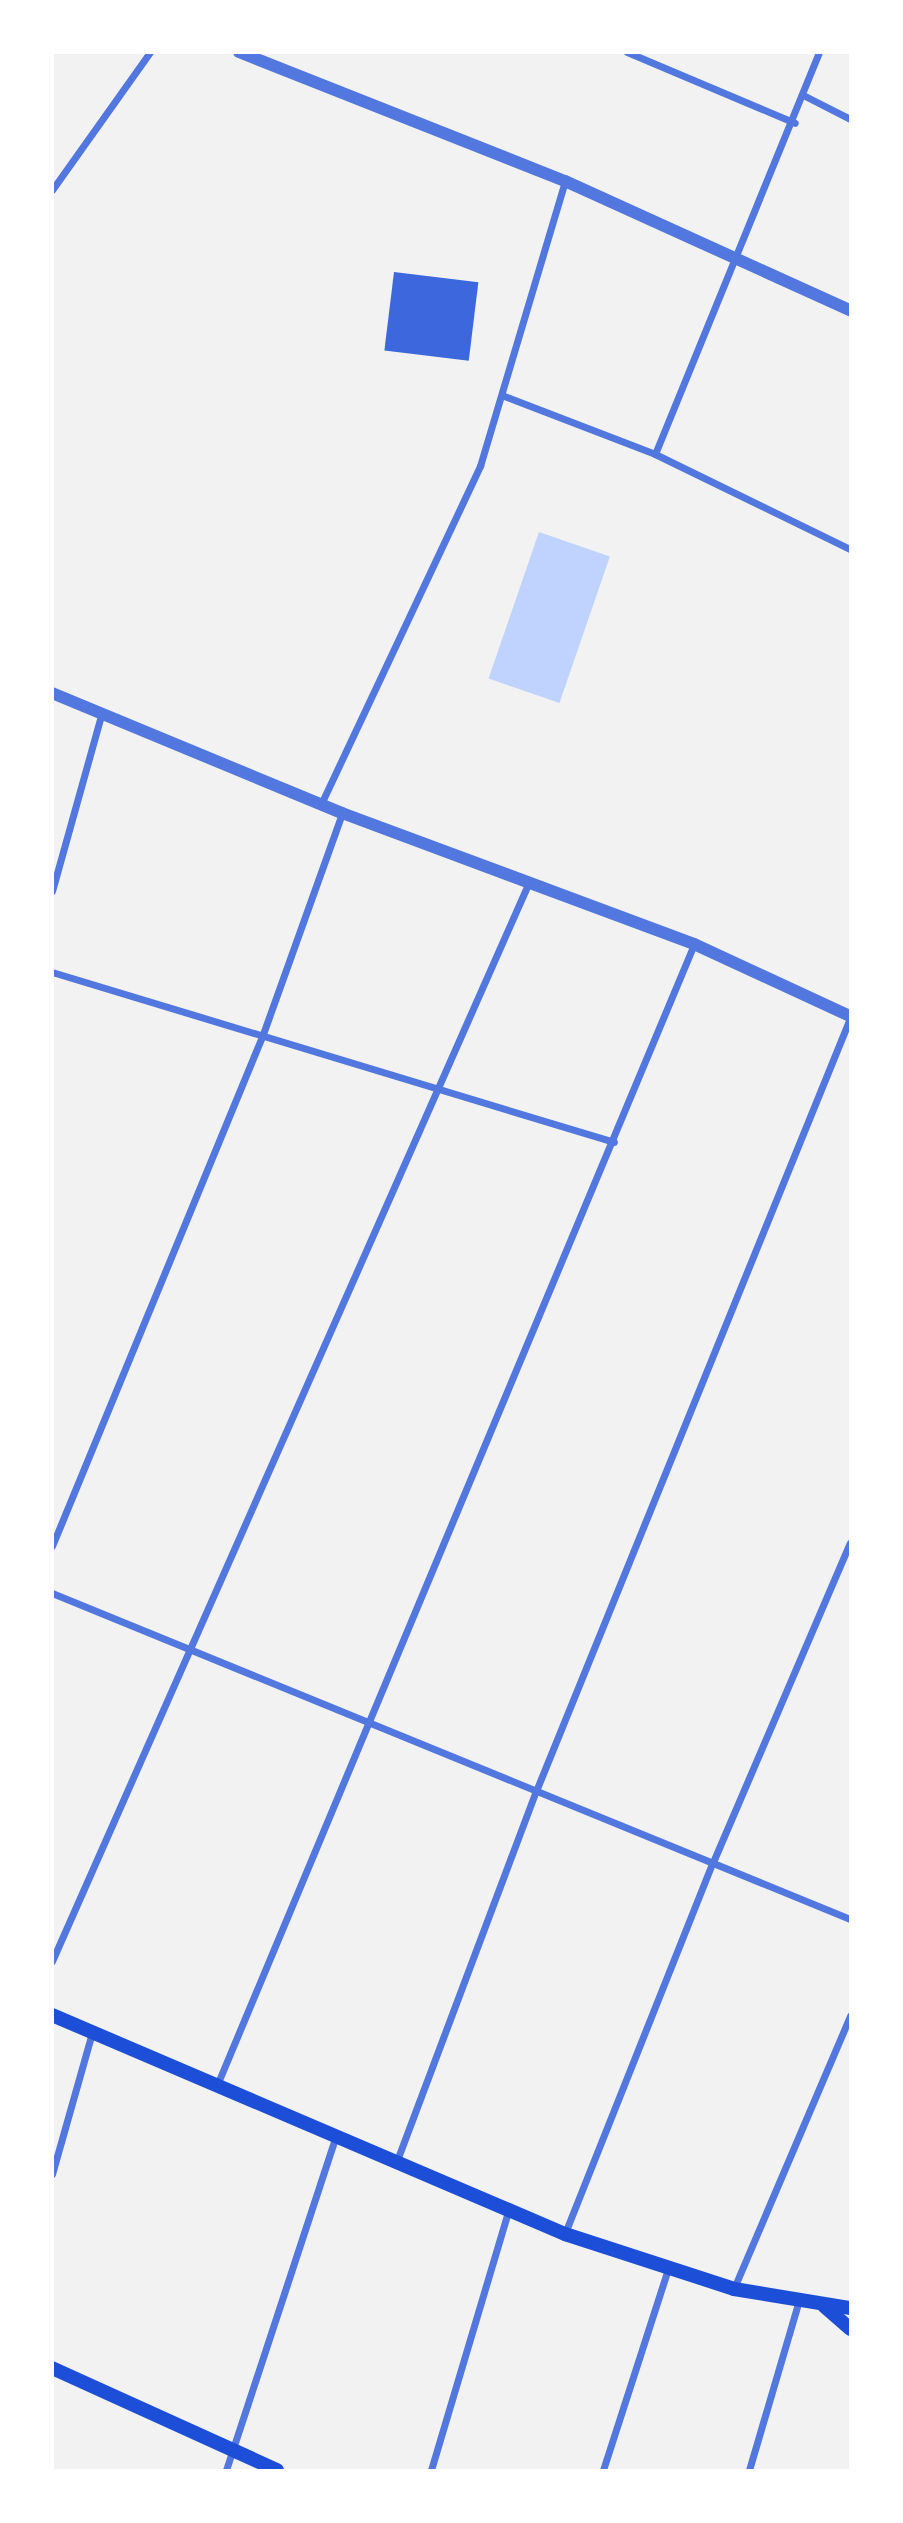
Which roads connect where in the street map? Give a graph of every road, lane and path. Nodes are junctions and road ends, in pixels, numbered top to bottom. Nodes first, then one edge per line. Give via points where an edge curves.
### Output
1 (150, 52) edge
2 (239, 52) edge
3 (627, 52) edge
4 (819, 52) edge
5 (805, 96) junction
6 (850, 119) edge
7 (795, 123) junction
8 (565, 181) junction
9 (52, 190) edge
10 (738, 255) junction
11 (850, 310) edge
12 (505, 396) junction
13 (655, 454) junction
14 (850, 549) edge
15 (52, 693) edge
16 (102, 711) junction
17 (321, 804) junction
18 (342, 813) junction
19 (530, 879) junction
20 (52, 891) edge
21 (694, 944) junction
22 (52, 972) edge
23 (850, 1017) edge
24 (263, 1034) junction
25 (442, 1088) junction
26 (614, 1142) junction
27 (850, 1543) edge
28 (52, 1546) edge
29 (52, 1593) edge
30 (191, 1651) junction
31 (366, 1722) junction
32 (536, 1791) junction
33 (713, 1862) junction
34 (850, 1919) edge
35 (52, 1961) edge
36 (52, 2015) edge
37 (850, 2016) edge
38 (92, 2033) junction
39 (216, 2085) junction
40 (335, 2138) junction
41 (396, 2163) junction
42 (52, 2174) edge
43 (508, 2212) junction
44 (565, 2234) junction
45 (667, 2272) junction
46 (734, 2289) junction
47 (798, 2303) junction
48 (824, 2305) junction
49 (850, 2308) edge
50 (850, 2329) edge
51 (52, 2368) edge
52 (233, 2449) junction
53 (226, 2470) edge
54 (277, 2470) edge
55 (430, 2470) edge
56 (603, 2470) edge
57 (749, 2470) edge

1 - 9 street
2 - 8 street
3 - 7 street
4 - 5 street
5 - 6 street
5 - 7 street
7 - 10 street
8 - 10 street
8 - 12 street
10 - 11 street
10 - 13 street
12 - 13 street
12 - 17 street via 480,466
13 - 14 street
15 - 16 street
16 - 17 street
16 - 20 street
17 - 18 street
18 - 19 street
18 - 24 street
19 - 21 street
19 - 25 street
21 - 23 street
21 - 26 street
22 - 24 street
23 - 32 street
24 - 25 street
24 - 28 street
25 - 26 street
25 - 30 street
26 - 31 street
27 - 33 street
29 - 30 street
30 - 31 street
30 - 35 street
31 - 32 street
31 - 39 street
32 - 33 street
32 - 41 street
33 - 34 street
33 - 44 street
36 - 38 main road
37 - 46 street
38 - 39 main road
38 - 42 street
39 - 40 main road
40 - 41 main road
40 - 52 street
41 - 43 main road
43 - 44 main road
43 - 55 street
44 - 45 main road
45 - 46 main road
45 - 56 street
46 - 47 main road
47 - 48 main road
47 - 57 street
48 - 49 main road
48 - 50 main road
51 - 52 main road
52 - 53 street
52 - 54 main road

